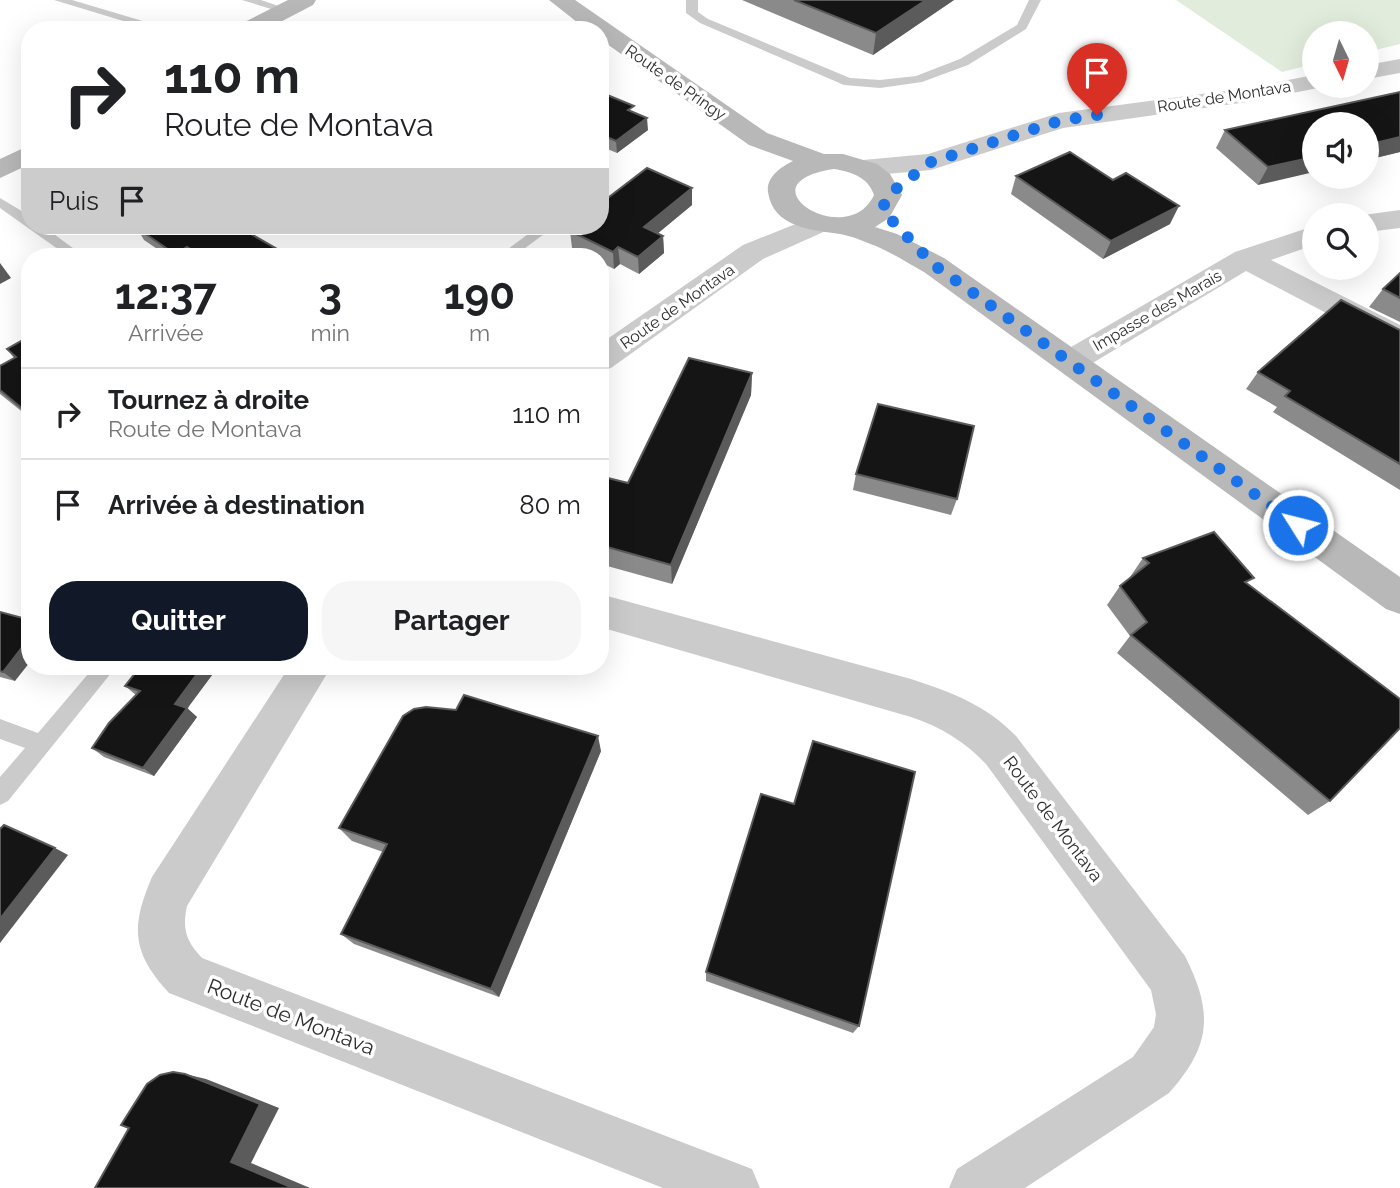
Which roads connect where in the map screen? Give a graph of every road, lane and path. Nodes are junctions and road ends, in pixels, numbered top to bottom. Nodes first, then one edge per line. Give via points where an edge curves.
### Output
1 (60, 0) edge
2 (248, 0) edge
3 (560, 0) edge
4 (692, 0) edge
5 (1035, 0) edge
6 (296, 3) edge
7 (135, 21) edge
8 (263, 21) edge
9 (590, 21) edge
10 (609, 34) edge
11 (1400, 66) edge
12 (1379, 70) edge
13 (1302, 84) edge
14 (758, 139) junction
15 (21, 158) edge
16 (820, 162) junction
17 (931, 162) junction
18 (863, 168) junction
19 (0, 170) edge
20 (785, 190) junction
21 (0, 202) edge
22 (885, 203) junction
23 (21, 216) edge
24 (1400, 219) edge
25 (1379, 222) edge
26 (831, 225) junction
27 (47, 235) edge
28 (535, 235) edge
29 (1302, 239) edge
30 (65, 248) edge
31 (517, 248) edge
32 (753, 253) junction
33 (1245, 259) junction
34 (934, 265) junction
35 (1400, 338) edge
36 (609, 351) edge
37 (1070, 362) junction
38 (1400, 598) edge
39 (609, 613) edge
40 (99, 675) edge
41 (306, 675) edge
42 (0, 729) edge
43 (42, 744) junction
44 (0, 794) edge
45 (733, 1188) edge
46 (976, 1188) edge

1 - 7 lane
2 - 6 lane
3 - 9 street, Route de Pringy
4 - 5 lane via 691,13 704,21 848,82 880,85 918,79 964,62 1022,27
6 - 8 street
10 - 14 street, Route de Pringy
11 - 12 street
13 - 17 street, Route de Montava via 1059,121
14 - 16 street, Route de Pringy
14 - 20 street, Route de Pringy
15 - 19 street
16 - 18 street
16 - 20 street via 800,166
17 - 18 street, Route de Montava
17 - 22 street, Route de Montava
18 - 22 street via 881,180
20 - 26 street via 804,219
20 - 32 street, Route de Montava
21 - 23 lane
22 - 26 street via 867,221
22 - 34 street
24 - 25 street
26 - 32 street, Route de Montava
26 - 34 street via 887,240
27 - 30 lane
28 - 31 lane
29 - 33 street, Impasse des Marais
32 - 36 street, Route de Montava
33 - 35 street
33 - 37 street, Impasse des Marais
34 - 37 street
37 - 38 street
39 - 46 street, Route de Montava via 920,701 964,719 984,732 1014,766 1168,973 1178,990 1180,1026 1176,1044 1164,1062 1151,1075
40 - 43 lane
41 - 45 street, Route de Montava via 168,893 160,911 160,928 172,962 186,976
42 - 43 lane
43 - 44 lane

